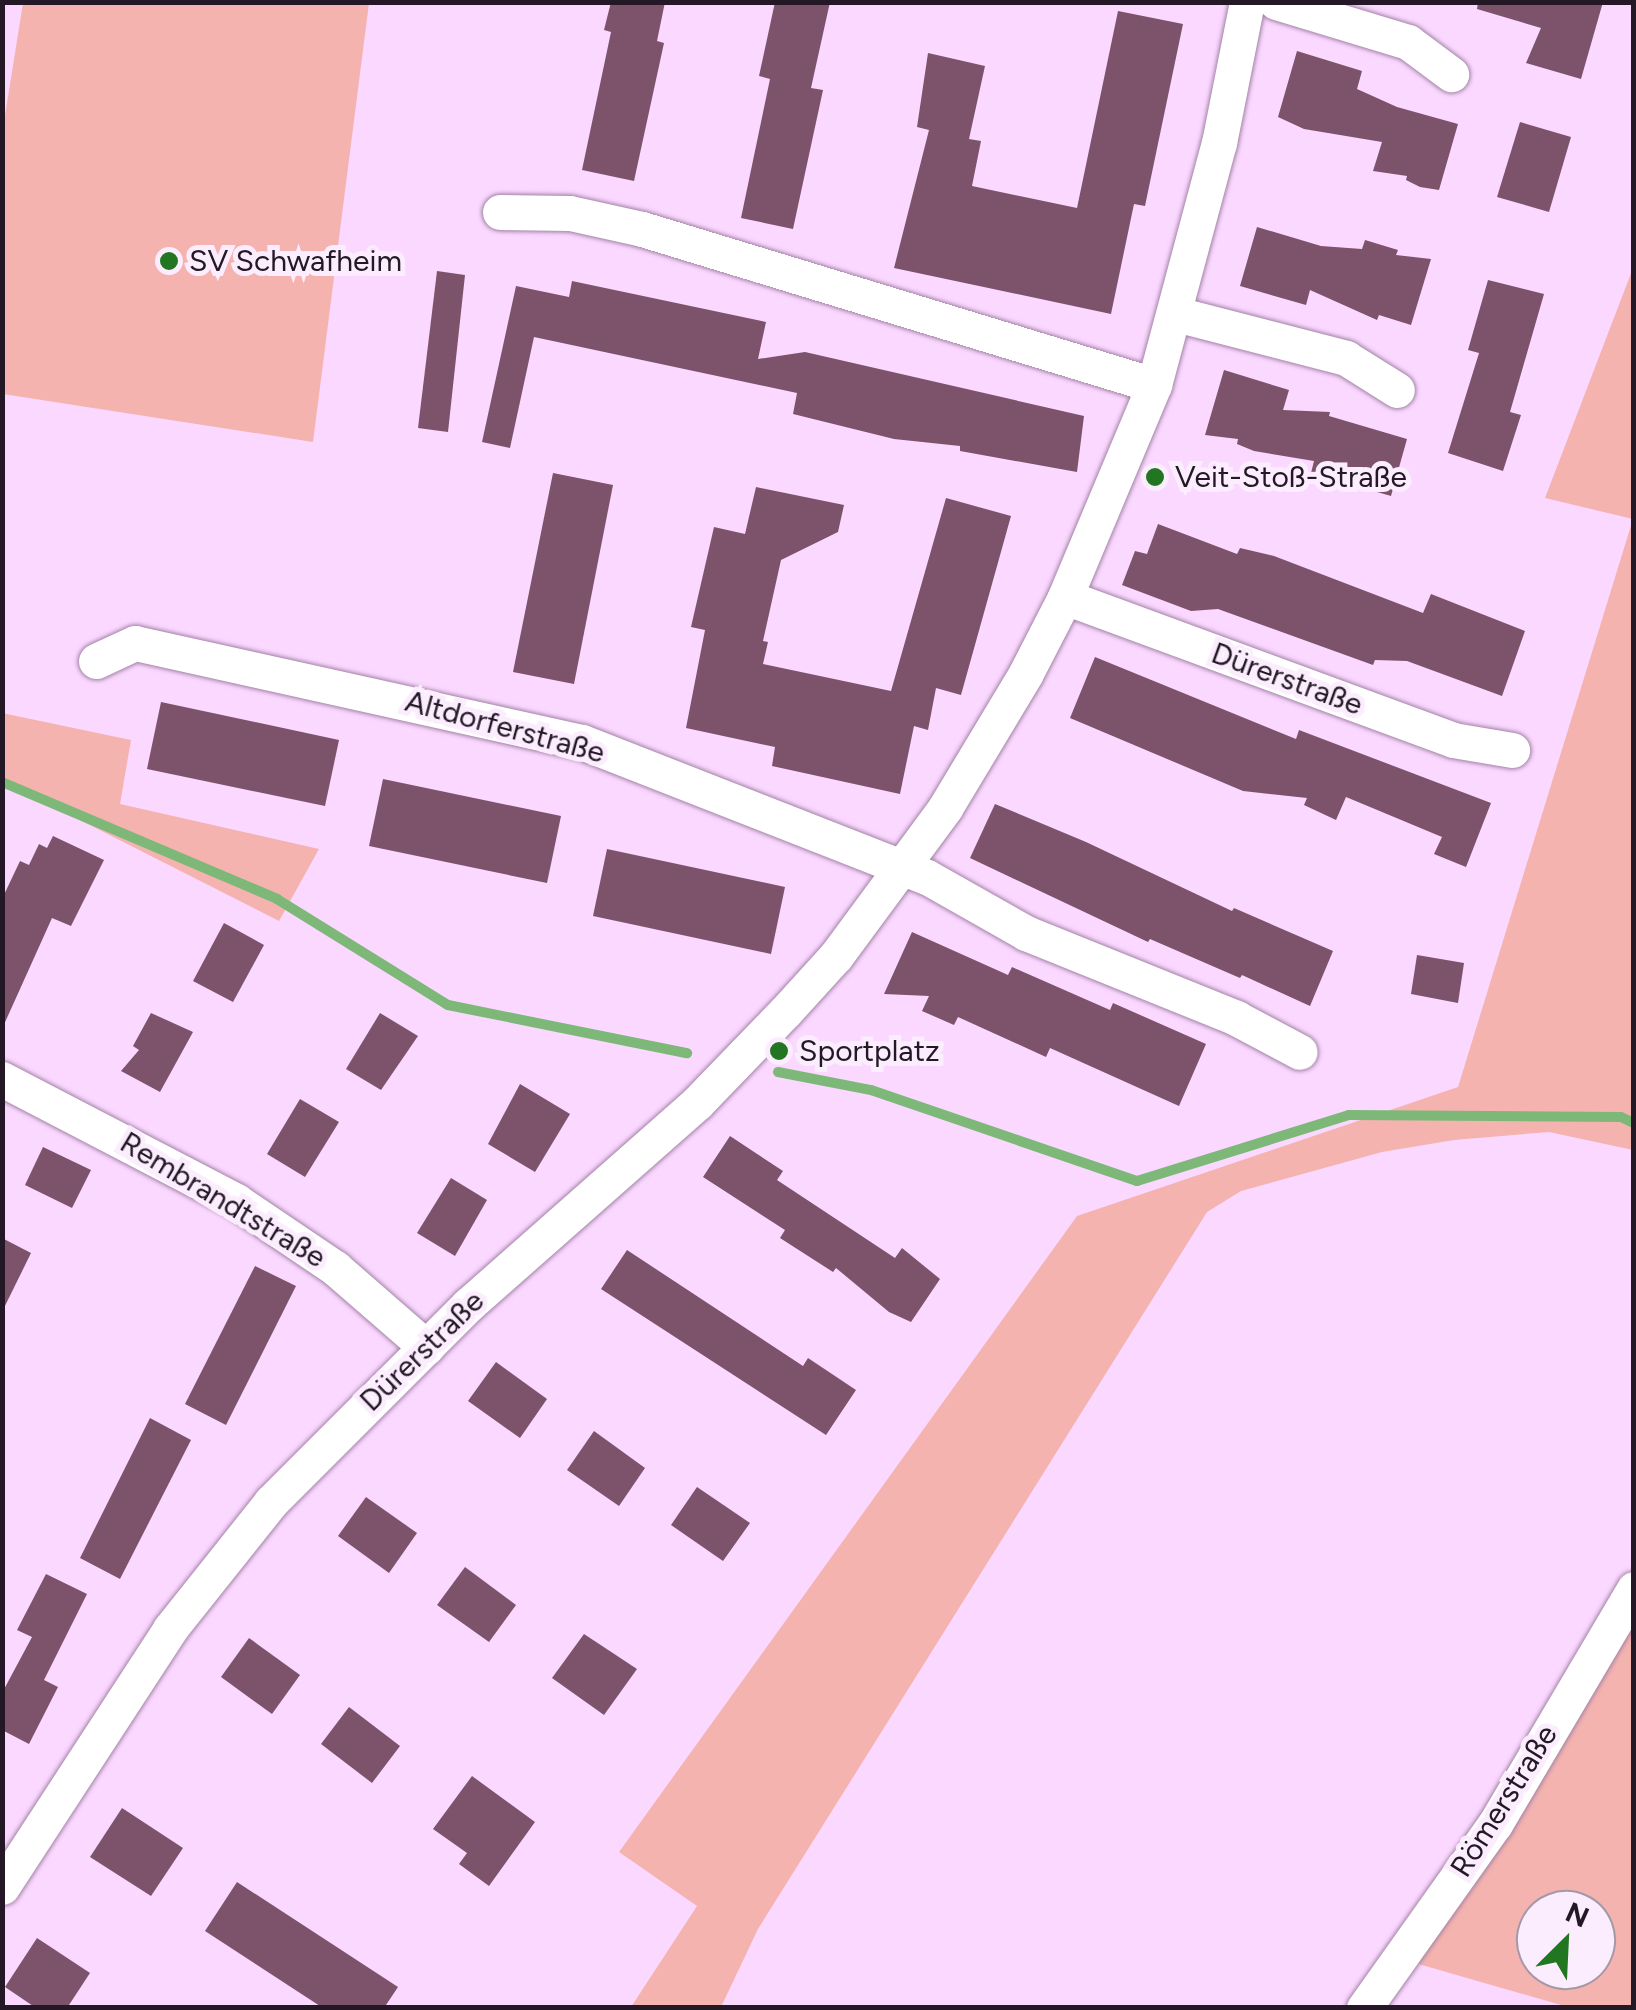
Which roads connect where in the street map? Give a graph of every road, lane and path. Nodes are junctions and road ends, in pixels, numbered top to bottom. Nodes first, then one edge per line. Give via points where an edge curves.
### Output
1 (1247, 2) edge
2 (1276, 2) edge
3 (1451, 74) dead end
4 (500, 212) dead end
5 (1176, 314) junction
6 (1154, 385) junction
7 (1397, 390) dead end
8 (1064, 598) junction
9 (96, 661) dead end
10 (1512, 750) dead end
11 (903, 868) junction
12 (1300, 1052) dead end
13 (3, 1080) edge
14 (426, 1347) junction
15 (1634, 1589) edge
16 (2, 1887) edge
17 (1364, 2008) edge

1 - 5 street, Dürerstraße
2 - 3 street via 1408,42
4 - 6 street via 570,213 642,229
5 - 6 street, Dürerstraße
5 - 7 street via 1346,358
6 - 8 street, Dürerstraße
8 - 10 street, Dürerstraße via 1453,740
8 - 11 street, Dürerstraße via 976,760
9 - 11 street, Altdorferstraße via 135,643 538,730
11 - 12 street via 1026,933 1236,1018
11 - 14 street, Dürerstraße via 836,956 696,1103
13 - 14 street, Rembrandtstraße via 236,1200 335,1268
14 - 16 street, Dürerstraße via 271,1502 218,1567 159,1645
15 - 17 street, Römerstraße via 1494,1824

